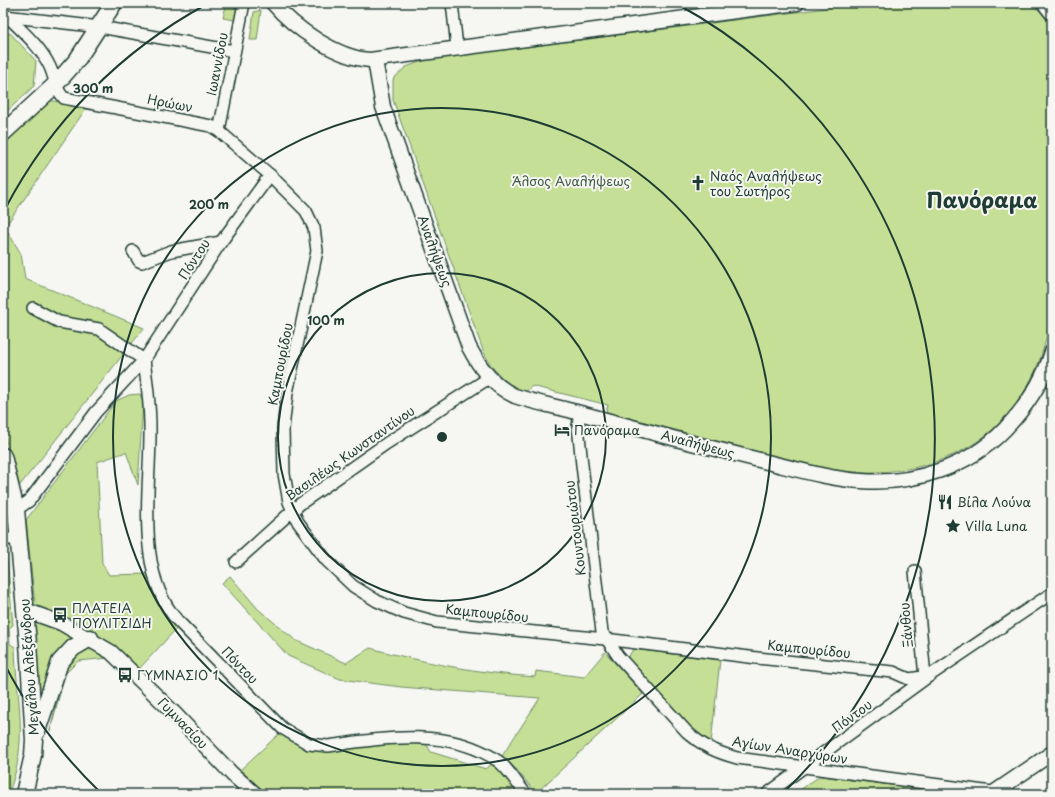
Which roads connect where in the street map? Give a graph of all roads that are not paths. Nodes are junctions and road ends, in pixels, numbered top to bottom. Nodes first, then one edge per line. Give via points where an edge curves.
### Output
1 (114, 3) edge
2 (244, 3) edge
3 (273, 3) edge
4 (452, 3) edge
5 (797, 3) edge
6 (1044, 3) edge
7 (1052, 13) edge
8 (5, 16) edge
9 (100, 27) junction
10 (457, 47) junction
11 (234, 50) junction
12 (375, 60) junction
13 (55, 85) junction
14 (219, 131) junction
15 (3, 133) edge
16 (270, 175) junction
17 (221, 242) junction
18 (132, 251) dead end
19 (33, 308) dead end
20 (1052, 352) edge
21 (144, 360) junction
22 (489, 378) junction
23 (1047, 379) edge
24 (580, 413) junction
25 (3, 456) edge
26 (16, 510) junction
27 (292, 510) junction
28 (11, 539) edge
29 (236, 562) dead end
30 (915, 571) dead end
31 (1052, 592) edge
32 (25, 610) junction
33 (90, 638) junction
34 (605, 639) junction
35 (927, 676) junction
36 (911, 684) junction
37 (34, 740) junction
38 (1052, 753) edge
39 (805, 768) junction
40 (998, 793) edge
41 (24, 794) edge
42 (255, 794) edge
43 (526, 794) edge
44 (767, 794) edge

1 - 9 main road
2 - 11 street, Ιωαννίδου
3 - 12 street via 321,42 353,57
4 - 10 street
5 - 10 street
6 - 7 street
8 - 9 street
8 - 13 street via 31,40 50,66
9 - 11 street
9 - 13 main road via 77,60
10 - 12 street
11 - 14 street, Ιωαννίδου
12 - 22 street, Αναλήψεως via 380,96 469,347
13 - 14 street, Ηρώων via 64,98 204,124
13 - 15 main road
14 - 16 street, Ηρώων
16 - 17 street, Πόντου
16 - 27 street, Καμπουρίδου via 308,214 317,241 314,270 284,408 283,461 287,494
17 - 18 street via 171,251 142,262
17 - 21 street, Πόντου
19 - 21 street via 59,322 99,329
20 - 23 street, Αναλήψεως
21 - 26 street, Πόντου via 87,423 29,501
21 - 43 street, Πόντου via 150,411 148,513 153,571 161,598 177,620 282,728 309,744 328,746 406,738 452,742 482,752 499,762
22 - 24 street, Αναλήψεως via 515,396
22 - 27 street, Βασιλέως Κωνσταντίνου via 387,443
23 - 24 street, Αναλήψεως via 1015,419 980,452 943,469 888,481 859,481 824,476
24 - 34 street, Κουντουριώτου via 579,434 590,540 599,616
25 - 26 main road, Μεγάλου Αλεξάνδρου
26 - 28 main road, Μεγάλου Αλεξάνδρου
27 - 29 street, Βασιλέως Κωνσταντίνου
27 - 34 street, Καμπουρίδου via 314,546 342,577 372,597 404,613 443,623
28 - 32 main road, Μεγάλου Αλεξάνδρου
30 - 35 street, Ξάνθου
31 - 35 street
32 - 33 street, Γυμνασίου via 54,620
32 - 37 main road, Μεγάλου Αλεξάνδρου
33 - 37 main road via 73,648 60,662
33 - 42 street, Γυμνασίου via 119,659 232,774
34 - 36 street, Καμπουρίδου via 893,672
34 - 39 street, Αγίων Αναργύρων via 674,719 700,743 714,751 737,758
35 - 36 street, Πόντου
36 - 39 street, Πόντου
37 - 41 main road, Μεγάλου Αλεξάνδρου
38 - 40 street
39 - 40 street, Αγίων Αναργύρων
39 - 44 street, Πόντου

